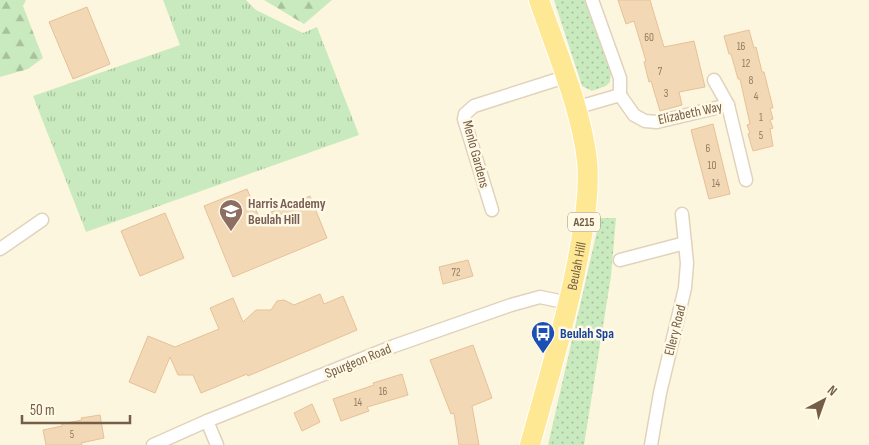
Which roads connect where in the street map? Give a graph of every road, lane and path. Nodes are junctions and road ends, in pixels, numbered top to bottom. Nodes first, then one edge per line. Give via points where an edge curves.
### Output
1 (540, 0) edge
2 (592, 0) edge
3 (565, 76) junction
4 (714, 80) dead end
5 (620, 95) junction
6 (728, 105) junction
7 (575, 108) junction
8 (746, 180) dead end
9 (492, 210) dead end
10 (682, 214) dead end
11 (42, 220) dead end
12 (685, 243) junction
13 (0, 249) edge
14 (620, 260) dead end
15 (568, 303) junction
16 (207, 422) junction
17 (153, 445) edge
18 (217, 445) edge
19 (530, 445) edge
20 (650, 445) edge

1 - 3 main road, Beulah Hill / A215
2 - 5 street via 620,78
3 - 7 main road, Beulah Hill / A215
3 - 9 street, Menlo Gardens via 474,106 465,114
4 - 6 street
5 - 6 street, Elizabeth Way via 634,115 645,121 658,122
5 - 7 street
6 - 8 street
7 - 15 main road, Beulah Hill / A215 via 587,161 588,186 581,242
10 - 12 street, Ellery Road
11 - 13 street
12 - 14 street
12 - 20 street, Ellery Road via 685,288
15 - 16 street, Spurgeon Road via 540,298 512,304 394,346
15 - 19 main road, Beulah Hill / A215
16 - 17 street, Spurgeon Road
16 - 18 street

